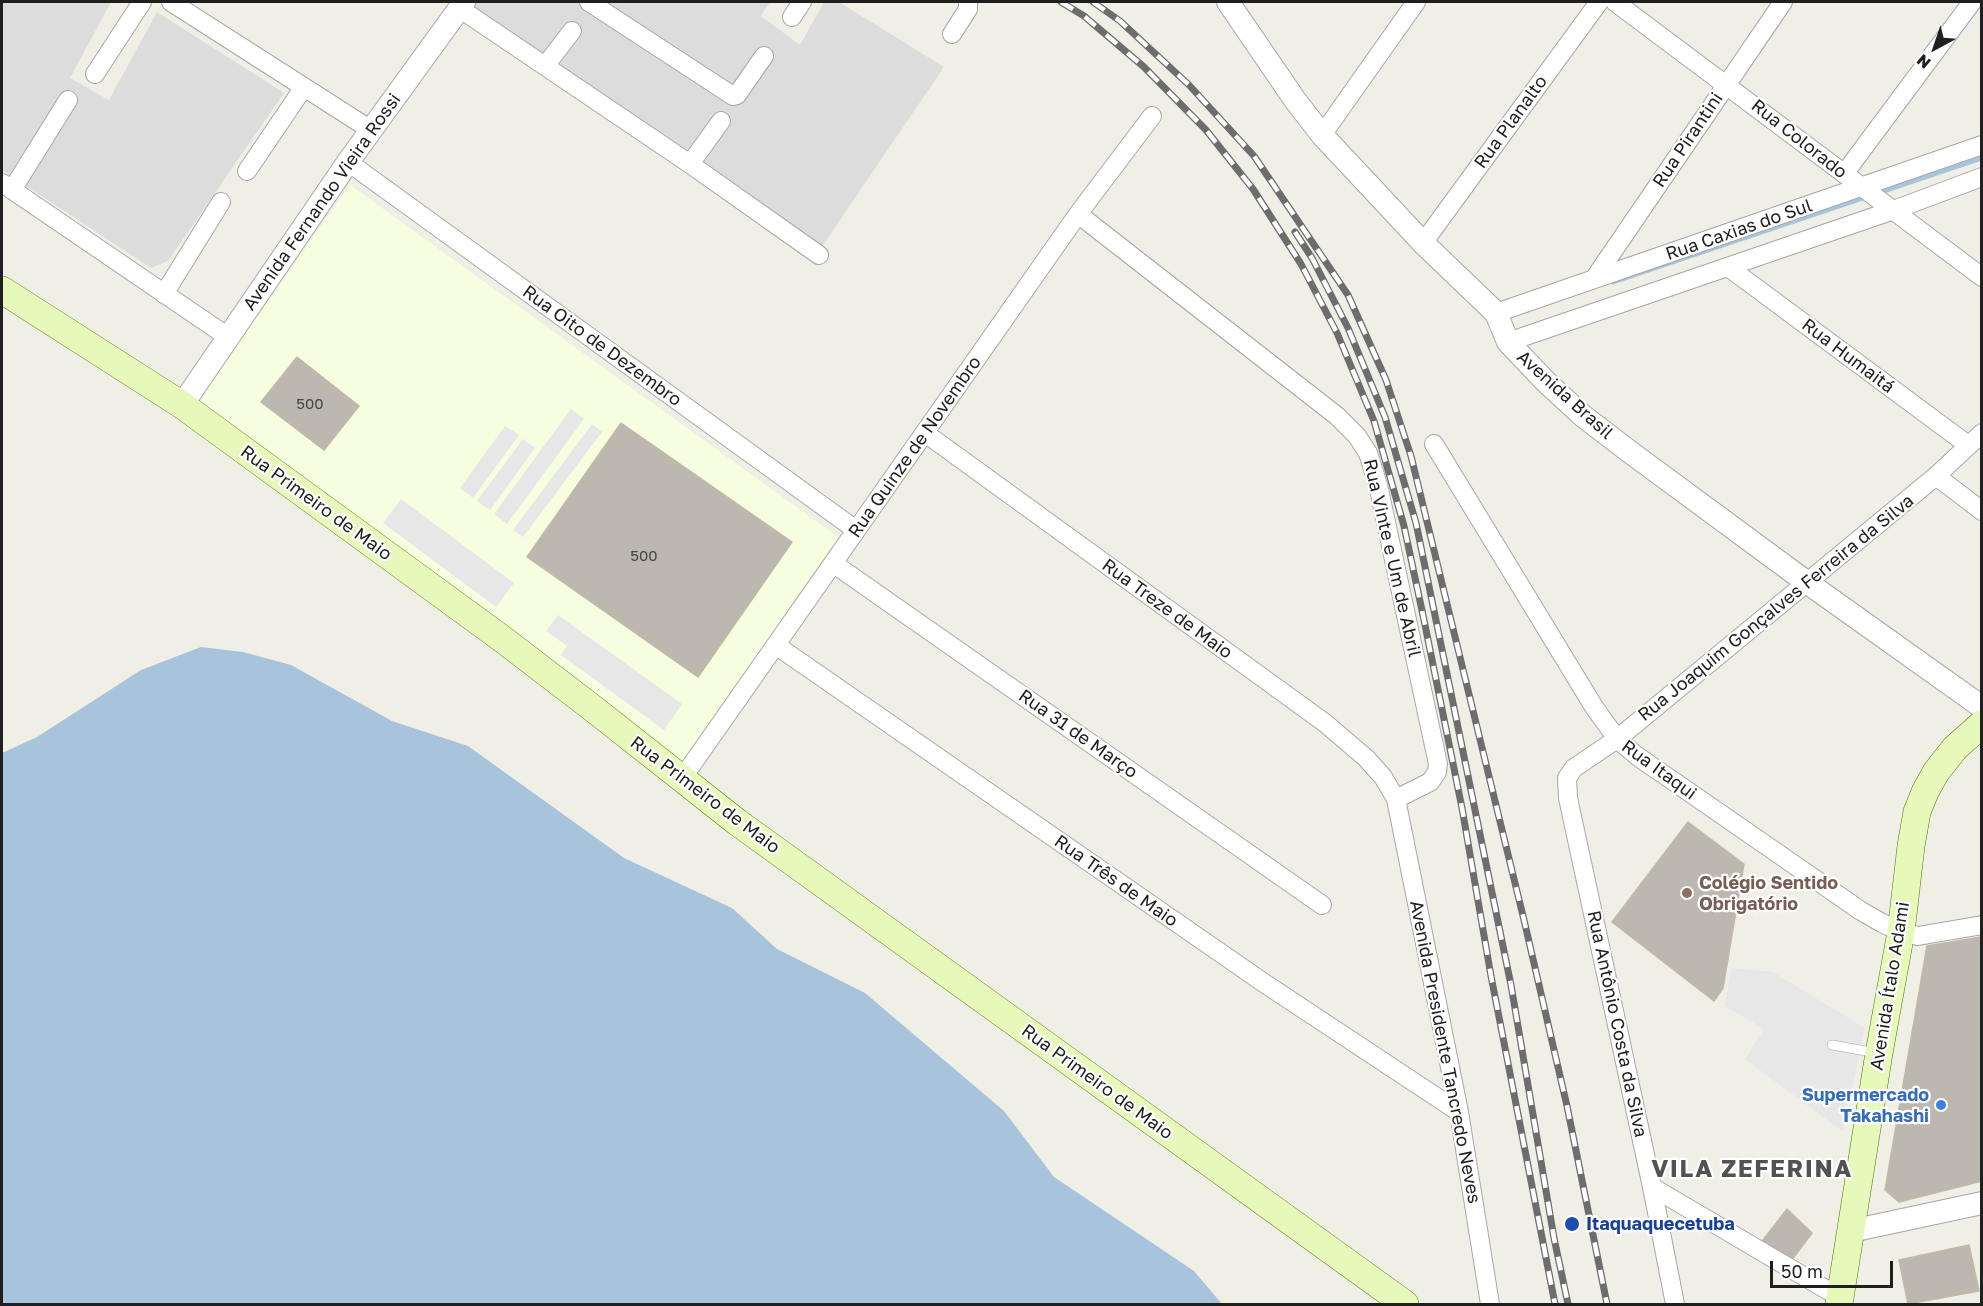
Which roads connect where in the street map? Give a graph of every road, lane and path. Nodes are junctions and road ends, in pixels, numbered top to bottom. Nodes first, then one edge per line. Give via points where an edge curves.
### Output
1 (142, 2) edge
2 (171, 2) edge
3 (590, 2) edge
4 (968, 2) edge
5 (1230, 2) edge
6 (1416, 2) edge
7 (1599, 2) edge
8 (1615, 2) edge
9 (1783, 2) edge
10 (1972, 2) edge
11 (461, 5) edge
12 (572, 31) dead end
13 (952, 34) dead end
14 (764, 56) dead end
15 (545, 66) junction
16 (95, 75) dead end
17 (1726, 83) junction
18 (304, 87) junction
19 (68, 100) dead end
20 (1152, 116) dead end
21 (721, 121) dead end
22 (371, 130) junction
23 (1322, 135) junction
24 (1982, 146) edge
25 (348, 162) junction
26 (690, 164) junction
27 (247, 171) dead end
28 (1844, 174) junction
29 (1982, 177) edge
30 (7, 186) edge
31 (1864, 190) junction
32 (221, 202) dead end
33 (1890, 210) junction
34 (1078, 214) junction
35 (1423, 243) junction
36 (819, 255) dead end
37 (1728, 267) junction
38 (1982, 278) edge
39 (1594, 279) junction
40 (2, 290) edge
41 (164, 294) junction
42 (1496, 313) junction
43 (228, 337) junction
44 (1508, 342) junction
45 (182, 405) junction
46 (925, 433) junction
47 (1982, 433) edge
48 (1434, 444) dead end
49 (1968, 445) junction
50 (1936, 476) junction
51 (1982, 511) edge
52 (856, 530) junction
53 (834, 564) junction
54 (1805, 581) junction
55 (777, 646) junction
56 (1982, 707) edge
57 (1982, 724) edge
58 (1617, 739) junction
59 (1568, 778) joint
60 (681, 780) junction
61 (1396, 799) junction
62 (1322, 905) dead end
63 (1982, 925) edge
64 (1901, 932) junction
65 (1832, 1045) dead end
66 (1879, 1053) junction
67 (1459, 1112) junction
68 (1652, 1187) junction
69 (1982, 1203) edge
70 (1851, 1231) junction
71 (1839, 1301) edge
72 (1405, 1305) edge
73 (1491, 1305) edge
74 (1675, 1305) edge

1 - 16 street
2 - 18 street
3 - 14 street via 734,96
4 - 13 street via 968,9
5 - 23 street, Avenida Brasil
6 - 23 street
7 - 35 street, Rua Planalto
8 - 17 street, Rua Colorado
9 - 17 street, Rua Pirantini
10 - 28 street
11 - 15 street
11 - 22 street, Avenida Fernando Vieira Rossi
12 - 15 street
15 - 26 street
17 - 28 street, Rua Colorado
17 - 39 street, Rua Pirantini
18 - 22 street
18 - 27 street
19 - 30 street
20 - 34 street, Rua Quinze de Novembro
21 - 26 street
22 - 25 street, Avenida Fernando Vieira Rossi
23 - 35 street, Avenida Brasil
24 - 31 street, Rua Caxias do Sul
25 - 43 street, Avenida Fernando Vieira Rossi
25 - 52 street, Rua Oito de Dezembro
26 - 36 street
28 - 31 street, Rua Colorado
29 - 33 street, Rua Caxias do Sul
30 - 41 street
31 - 33 street, Rua Colorado
31 - 39 street, Rua Caxias do Sul
32 - 41 street
33 - 37 street, Rua Caxias do Sul
33 - 38 street, Rua Colorado
34 - 46 street, Rua Quinze de Novembro
34 - 61 street, Rua Vinte e Um de Abril via 1336,416 1368,453 1438,764 1430,782
35 - 42 street, Avenida Brasil
37 - 44 street, Rua Caxias do Sul
37 - 49 street, Rua Humaitá
39 - 42 street, Rua Caxias do Sul
40 - 45 main road, Rua Primeiro de Maio
41 - 43 street
42 - 44 street, Avenida Brasil
43 - 45 street, Avenida Fernando Vieira Rossi
44 - 54 street, Avenida Brasil via 1583,416
45 - 60 main road, Rua Primeiro de Maio via 511,645
46 - 52 street, Rua Quinze de Novembro
46 - 61 street, Rua Treze de Maio via 1325,723 1366,758
47 - 49 street, Rua Joaquim Gonçalves Ferreira da Silva
48 - 58 street, Rua Itaqui
49 - 50 street, Rua Joaquim Gonçalves Ferreira da Silva
50 - 51 street
50 - 54 street, Rua Joaquim Gonçalves Ferreira da Silva
52 - 53 street, Rua Quinze de Novembro
53 - 55 street, Rua Quinze de Novembro
53 - 62 street, Rua 31 de Março
54 - 56 street, Avenida Brasil
54 - 58 street, Rua Joaquim Gonçalves Ferreira da Silva
55 - 60 street, Rua Quinze de Novembro
55 - 67 street, Rua Três de Maio via 1264,983
57 - 64 main road, Avenida Ítalo Adami via 1936,772 1917,812
58 - 59 street, Rua Joaquim Gonçalves Ferreira da Silva via 1574,768
58 - 64 street, Rua Itaqui via 1862,912
59 - 68 street, Rua Antônio Costa da Silva via 1568,798
60 - 72 main road, Rua Primeiro de Maio
61 - 67 street, Avenida Presidente Tancredo Neves
63 - 64 street via 1918,936
64 - 66 main road, Avenida Ítalo Adami
65 - 66 lane
66 - 70 main road, Avenida Ítalo Adami
67 - 73 street, Avenida Presidente Tancredo Neves
68 - 71 street
68 - 74 street, Rua Antônio Costa da Silva
69 - 70 street
70 - 71 main road, Avenida Ítalo Adami

